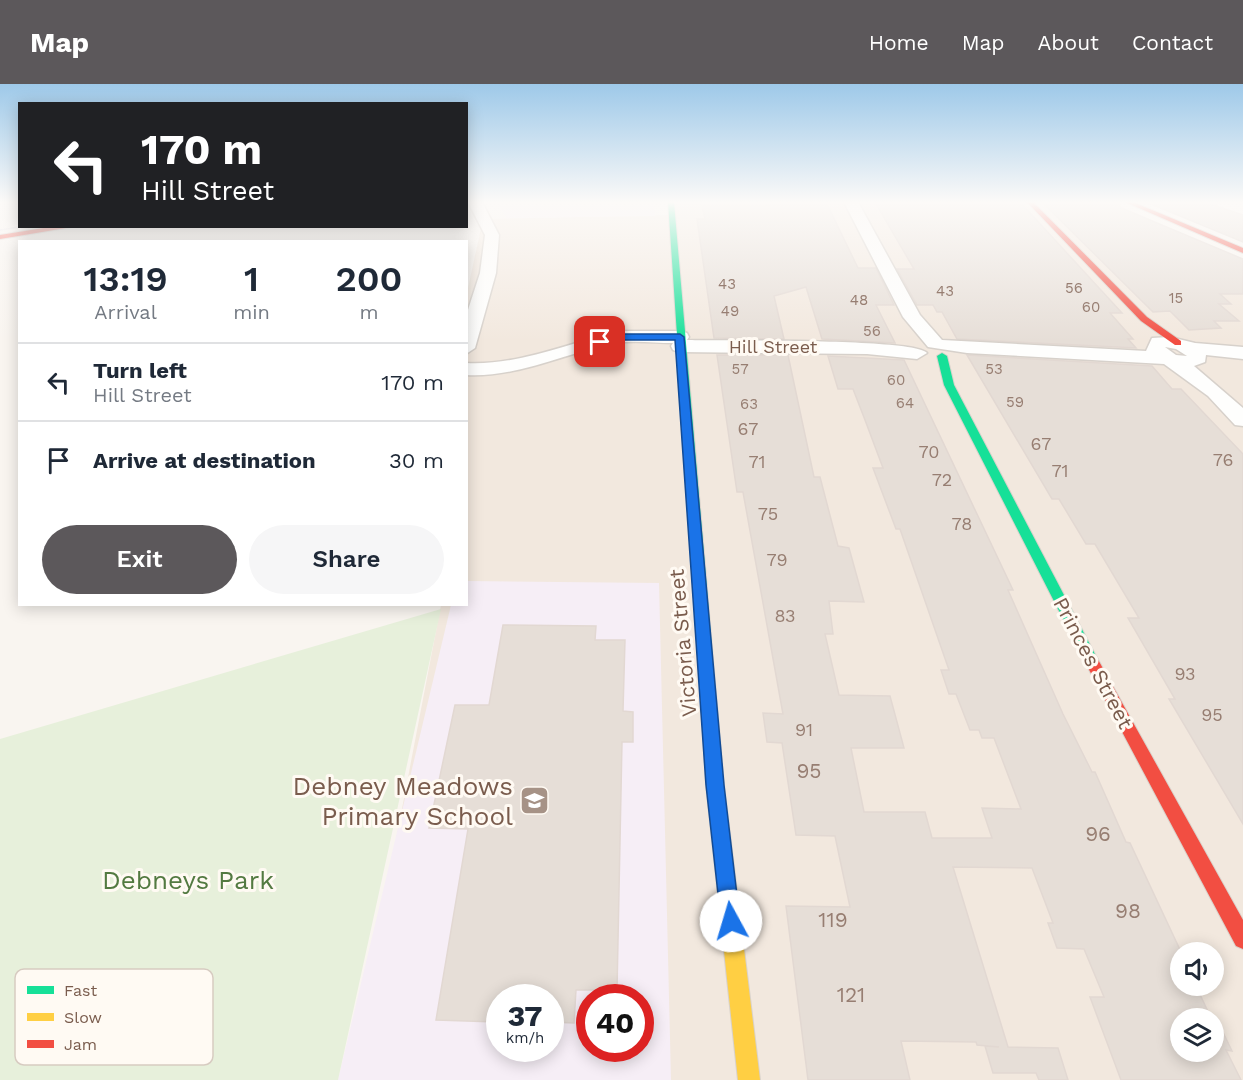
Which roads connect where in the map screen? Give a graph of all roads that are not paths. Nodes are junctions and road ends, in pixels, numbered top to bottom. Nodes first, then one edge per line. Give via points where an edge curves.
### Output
1 (491, 248) edge
2 (674, 248) edge
3 (876, 248) edge
4 (1075, 248) edge
5 (1144, 319) joint
6 (468, 341) edge
7 (680, 341) junction
8 (929, 349) junction
9 (1177, 352) junction
10 (1243, 353) edge
11 (468, 369) edge
12 (949, 385) joint
13 (1243, 420) edge
14 (1243, 939) edge
15 (749, 1080) edge

1 - 6 street via 488,273
2 - 7 main road, Victoria Street
3 - 8 street, Princes Street
4 - 5 main road
5 - 9 street
7 - 8 street, Hill Street
7 - 11 street, Hill Street via 618,337 524,363
7 - 15 main road, Victoria Street via 715,785
8 - 9 street, Hill Street
8 - 12 street, Princes Street
9 - 10 street, Hill Street
9 - 13 street
12 - 14 main road, Princes Street via 1120,715

